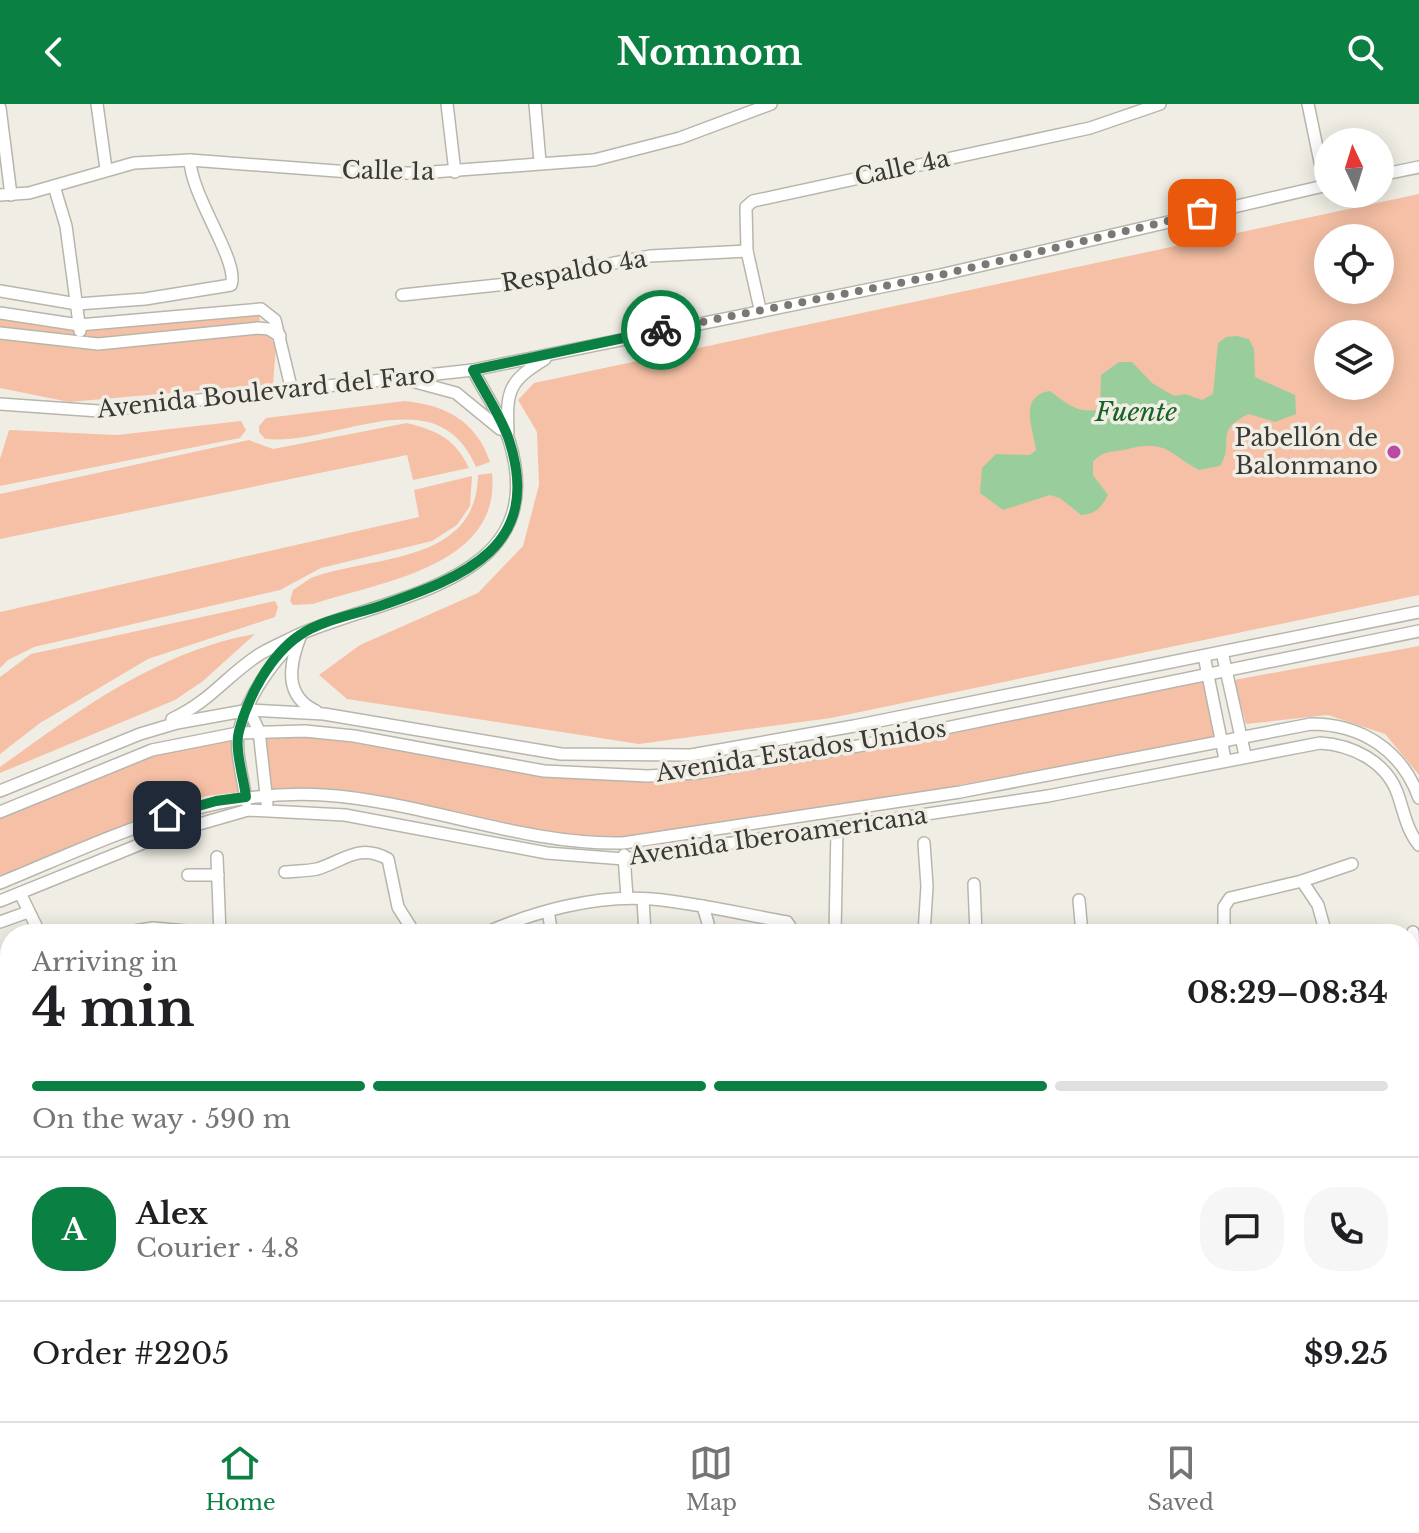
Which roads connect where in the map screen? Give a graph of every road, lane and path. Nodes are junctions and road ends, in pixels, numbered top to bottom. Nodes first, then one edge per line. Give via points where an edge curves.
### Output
1 (97, 104) edge
2 (447, 104) edge
3 (535, 104) edge
4 (771, 104) edge
5 (1160, 104) edge
6 (1308, 104) edge
7 (0, 108) edge
8 (1314, 131) edge
9 (190, 160) junction
10 (540, 162) junction
11 (1419, 167) edge
12 (106, 169) junction
13 (455, 172) junction
14 (1394, 172) edge
15 (54, 186) junction
16 (1314, 189) edge
17 (6, 195) edge
18 (747, 251) junction
19 (0, 291) edge
20 (402, 295) dead end
21 (77, 304) junction
22 (760, 309) junction
23 (0, 313) edge
24 (79, 325) junction
25 (0, 333) edge
26 (280, 336) junction
27 (81, 343) junction
28 (553, 354) junction
29 (473, 370) junction
30 (399, 378) junction
31 (292, 391) junction
32 (0, 404) edge
33 (508, 437) junction
34 (1419, 612) edge
35 (1419, 631) edge
36 (301, 634) junction
37 (1222, 652) junction
38 (1204, 656) junction
39 (1226, 670) junction
40 (1208, 674) junction
41 (249, 710) junction
42 (324, 714) junction
43 (854, 726) junction
44 (259, 731) junction
45 (238, 733) junction
46 (140, 734) junction
47 (1241, 738) junction
48 (1222, 742) junction
49 (858, 746) junction
50 (1245, 755) junction
51 (1225, 759) junction
52 (0, 791) edge
53 (266, 796) junction
54 (246, 797) junction
55 (1419, 798) edge
56 (268, 809) junction
57 (248, 810) junction
58 (0, 812) edge
59 (837, 828) junction
60 (623, 843) junction
61 (924, 843) dead end
62 (1419, 845) edge
63 (217, 857) dead end
64 (624, 859) junction
65 (1352, 864) dead end
66 (285, 872) dead end
67 (188, 875) dead end
68 (218, 875) junction
69 (1302, 881) junction
70 (0, 883) edge
71 (974, 884) dead end
72 (20, 893) junction
73 (627, 898) junction
74 (643, 899) junction
75 (1079, 900) dead end
76 (0, 901) edge
77 (703, 906) junction
78 (548, 911) junction
79 (28, 912) junction
80 (0, 922) edge
81 (35, 924) edge
82 (220, 924) edge
83 (408, 924) edge
84 (511, 924) edge
85 (550, 924) edge
86 (644, 924) edge
87 (708, 924) edge
88 (788, 924) edge
89 (835, 924) edge
90 (925, 924) edge
91 (976, 924) edge
92 (1081, 924) edge
93 (1224, 924) edge
94 (1323, 924) edge
95 (0, 1194) edge
96 (0, 1240) edge

1 - 12 street
2 - 13 street
3 - 10 street
4 - 10 street, Calle 1a via 620,155
5 - 18 street, Calle 4a via 1090,128 753,201 746,207
6 - 8 street
7 - 17 street
9 - 12 street, Calle 1a
9 - 13 street, Calle 1a via 363,173
9 - 21 street via 192,184 225,250 231,285
10 - 13 street, Calle 1a
11 - 14 street
12 - 15 street, Calle 1a
15 - 17 street, Calle 1a
15 - 21 street via 66,226
16 - 22 street, Avenida Boulevard del Faro via 940,275
18 - 20 street, Respaldo 4a via 650,256 507,284
18 - 22 street, Calle 4a
19 - 21 street
21 - 24 street
22 - 28 street, Avenida Boulevard del Faro
23 - 24 street
24 - 26 street via 261,309 275,320
24 - 27 street
25 - 27 street
26 - 27 street via 258,328
26 - 31 street
28 - 29 street, Avenida Boulevard del Faro
28 - 33 street via 512,385
29 - 30 street, Avenida Boulevard del Faro
29 - 33 street
30 - 31 street, Avenida Boulevard del Faro
30 - 33 street via 456,393
31 - 32 street, Avenida Boulevard del Faro via 99,411
33 - 36 street via 518,485 511,519 495,546 443,585
34 - 37 street, Avenida Estados Unidos
35 - 39 street, Avenida Estados Unidos
36 - 41 street via 268,669 252,694
36 - 42 street via 291,659 295,696
36 - 46 street via 259,654 193,709
37 - 38 street, Avenida Estados Unidos
37 - 39 street
38 - 40 street
38 - 43 street, Avenida Estados Unidos
39 - 40 street, Avenida Estados Unidos
39 - 47 street
40 - 48 street
40 - 49 street, Avenida Estados Unidos
41 - 42 street, Avenida Estados Unidos
41 - 44 street
41 - 45 street
41 - 46 street, Avenida Estados Unidos
42 - 43 street, Avenida Estados Unidos via 561,754 651,757 691,755
43 - 49 street
44 - 45 street, Avenida Estados Unidos
44 - 49 street, Avenida Estados Unidos via 354,736 592,775 696,773
44 - 53 street
45 - 54 street
45 - 58 street, Avenida Estados Unidos via 152,750
46 - 52 street, Avenida Estados Unidos
47 - 48 street, Avenida Iberoamericana
47 - 50 street
47 - 55 street, Avenida Iberoamericana via 1311,724 1354,730 1397,758
48 - 51 street
48 - 60 street, Avenida Iberoamericana via 960,792
50 - 51 street, Avenida Iberoamericana
50 - 62 street, Avenida Iberoamericana via 1320,743 1357,751 1388,777
51 - 59 street, Avenida Iberoamericana via 1048,796
53 - 54 street, Avenida Iberoamericana
53 - 56 street
53 - 60 street, Avenida Iberoamericana via 344,797 508,832
54 - 57 street
54 - 70 street, Avenida Iberoamericana via 167,815
56 - 57 street, Avenida Iberoamericana
56 - 64 street, Avenida Iberoamericana via 345,815 547,853
57 - 72 street, Avenida Iberoamericana via 168,833
59 - 64 street, Avenida Iberoamericana
59 - 89 street
60 - 64 street
61 - 90 street
63 - 68 street
64 - 73 street
65 - 69 street
66 - 83 street via 316,869 353,853 384,857
67 - 68 street
68 - 82 street
69 - 93 street via 1230,898
69 - 94 street
71 - 91 street
72 - 76 street, Avenida Iberoamericana
72 - 79 street
73 - 74 street
73 - 78 street
74 - 77 street
74 - 86 street
75 - 92 street
77 - 87 street
77 - 88 street
78 - 84 street
78 - 85 street
79 - 80 street
79 - 81 street
95 - 96 street

